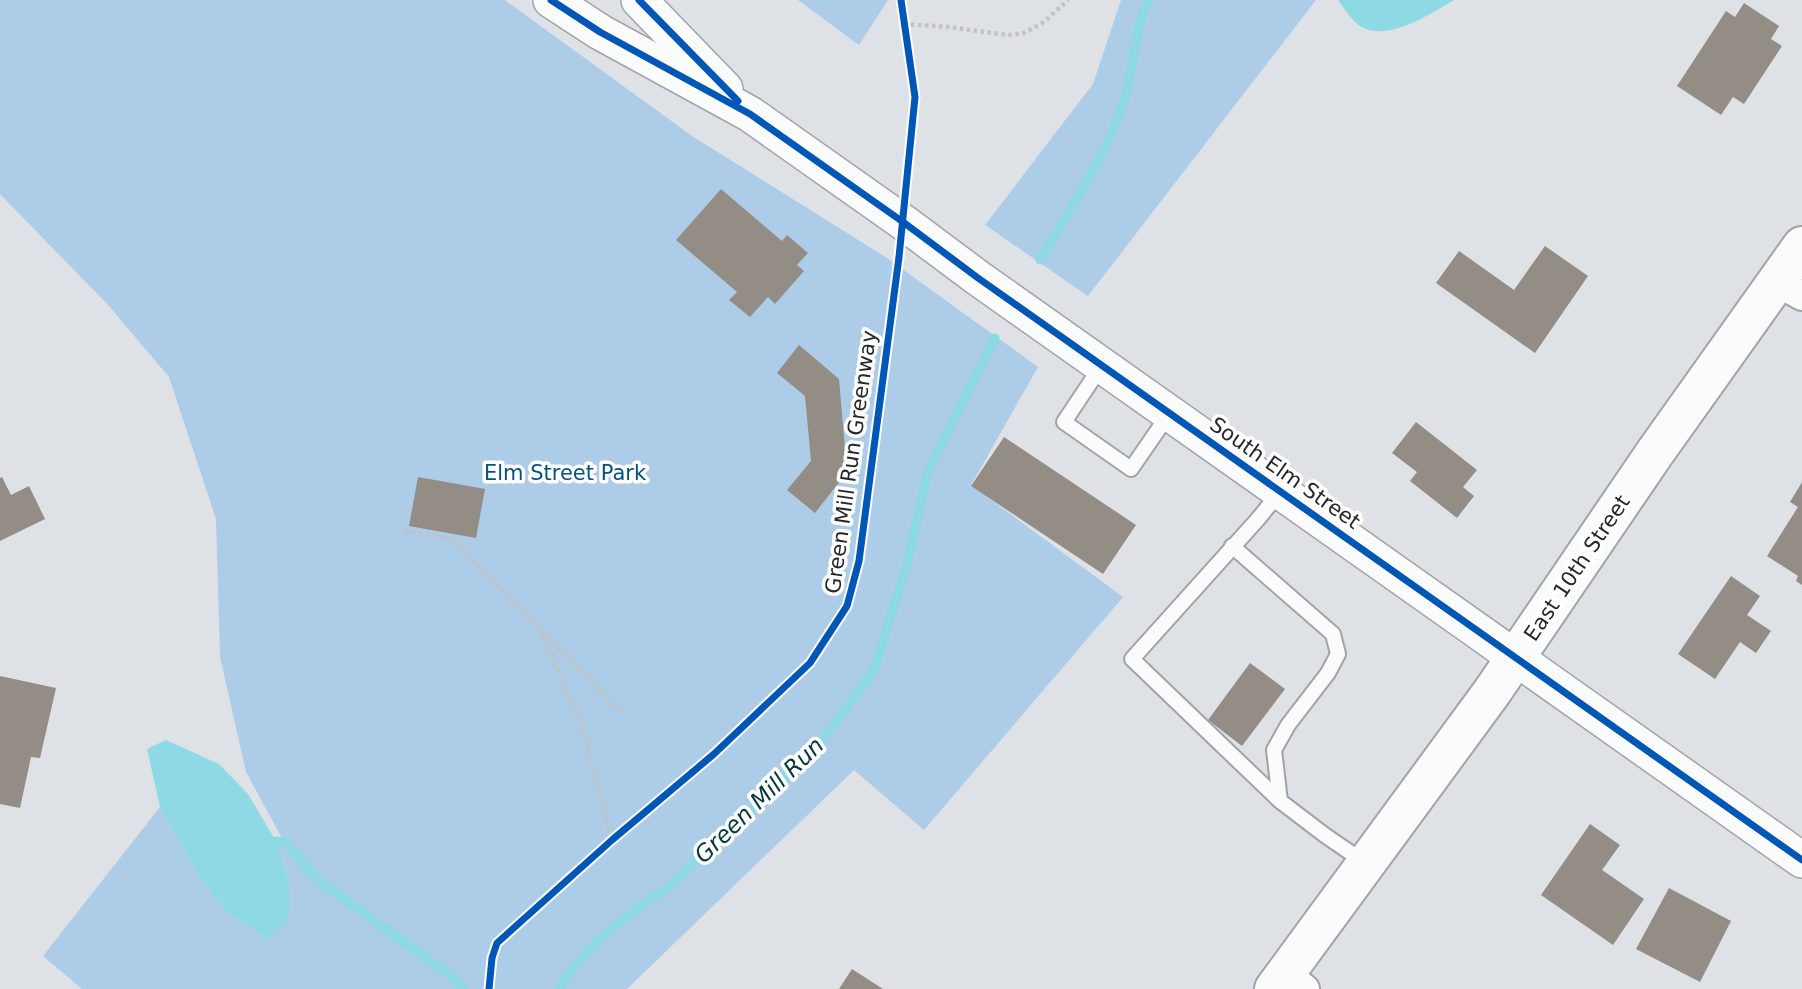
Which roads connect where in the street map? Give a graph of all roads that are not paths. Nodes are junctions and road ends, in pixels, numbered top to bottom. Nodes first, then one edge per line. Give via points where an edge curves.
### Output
1 (551, 0) edge
2 (625, 0) edge
3 (639, 0) edge
4 (600, 33) junction
5 (750, 114) junction
6 (1802, 246) edge
7 (1789, 289) edge
8 (1102, 365) junction
9 (1170, 413) junction
10 (1280, 491) junction
11 (1232, 546) junction
12 (1516, 657) junction
13 (1280, 801) junction
14 (1802, 860) edge
15 (1365, 862) junction
16 (1288, 984) edge

1 - 4 street, South Elm Street
2 - 4 street
3 - 5 street, South Elm Street
4 - 5 street, South Elm Street
5 - 8 street, South Elm Street
6 - 7 main road, East 10th Street
7 - 12 main road, East 10th Street via 1654,454
8 - 9 street, South Elm Street
8 - 9 lane via 1064,422 1131,470
9 - 10 street, South Elm Street
10 - 11 lane
10 - 12 street, South Elm Street
11 - 13 lane via 1334,634 1338,654 1274,750
11 - 13 lane via 1132,659
12 - 14 street, South Elm Street
12 - 15 main road, East 10th Street
13 - 15 lane
15 - 16 main road, East 10th Street

